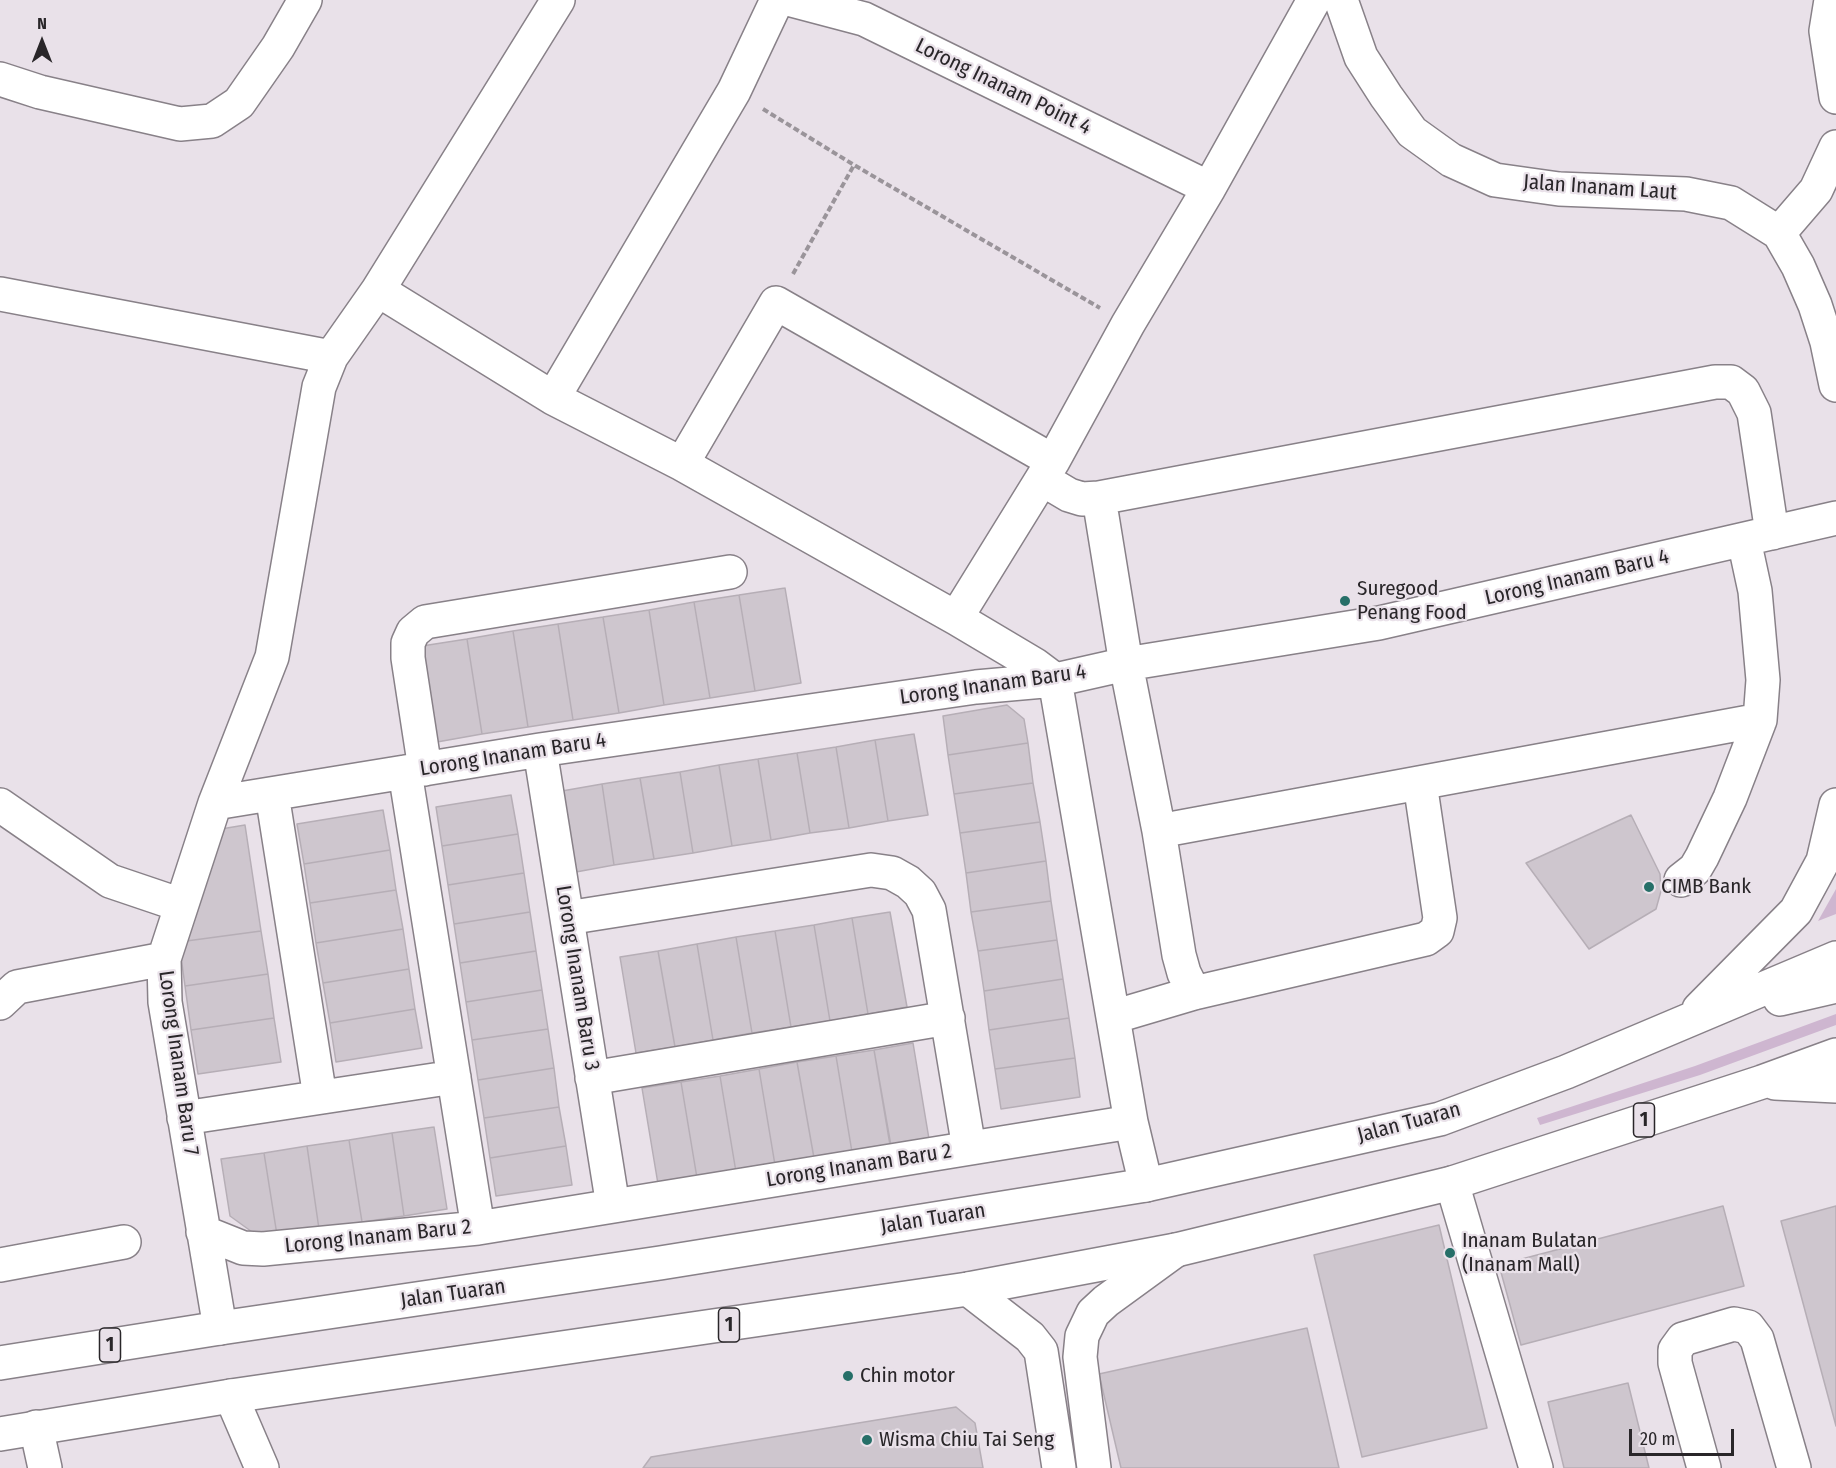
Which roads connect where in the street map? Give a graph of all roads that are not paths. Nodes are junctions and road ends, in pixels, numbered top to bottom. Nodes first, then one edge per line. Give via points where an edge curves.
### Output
1 (305, 0) edge
2 (558, 0) edge
3 (777, 0) edge
4 (792, 0) edge
5 (1314, 0) edge
6 (1341, 0) edge
7 (1831, 0) edge
8 (0, 79) edge
9 (1836, 97) edge
10 (1836, 147) edge
11 (1209, 188) junction
12 (1779, 233) junction
13 (378, 290) junction
14 (0, 294) edge
15 (332, 357) junction
16 (1836, 385) edge
17 (553, 398) junction
18 (682, 464) junction
19 (1047, 470) junction
20 (1099, 498) junction
21 (1836, 518) edge
22 (1758, 537) junction
23 (730, 572) dead end
24 (956, 618) junction
25 (1126, 663) junction
26 (1055, 680) junction
27 (1760, 720) junction
28 (540, 750) junction
29 (415, 770) junction
30 (1420, 783) junction
31 (272, 794) junction
32 (215, 803) junction
33 (0, 805) edge
34 (1836, 805) edge
35 (1159, 831) junction
36 (1681, 880) dead end
37 (181, 904) junction
38 (567, 918) junction
39 (1836, 958) edge
40 (164, 959) junction
41 (1836, 986) edge
42 (6, 989) edge
43 (1194, 993) junction
44 (1113, 1017) junction
45 (948, 1018) junction
46 (1687, 1021) junction
47 (1836, 1055) edge
48 (454, 1077) junction
49 (592, 1078) junction
50 (1762, 1082) junction
51 (1836, 1086) edge
52 (320, 1097) junction
53 (184, 1118) junction
54 (1131, 1122) junction
55 (969, 1149) junction
56 (1452, 1183) junction
57 (1146, 1185) junction
58 (613, 1206) junction
59 (478, 1228) junction
60 (203, 1232) junction
61 (124, 1242) dead end
62 (1176, 1250) junction
63 (0, 1265) edge
64 (968, 1289) junction
65 (220, 1328) junction
66 (0, 1363) edge
67 (231, 1396) junction
68 (36, 1427) junction
69 (0, 1434) edge
70 (45, 1468) edge
71 (262, 1468) edge
72 (1059, 1468) edge
73 (1094, 1468) edge
74 (1536, 1468) edge
75 (1704, 1468) edge
76 (1794, 1468) edge

1 - 8 main road via 239,103 212,121 180,124
2 - 13 main road, Lorong Inanam Baru 7
3 - 17 main road via 734,91
4 - 11 main road, Lorong Inanam Point 4 via 864,19
5 - 11 main road
6 - 12 main road, Jalan Inanam Laut via 1361,57 1386,96 1412,132 1451,160 1495,180 1559,189 1686,194 1731,203
7 - 9 main road via 1826,31
10 - 12 main road via 1816,190
11 - 19 main road
12 - 16 main road, Jalan Inanam Laut via 1815,304
13 - 15 main road, Lorong Inanam Baru 7
13 - 17 main road
14 - 15 main road
15 - 32 main road, Lorong Inanam Baru 7 via 319,387 272,657
17 - 18 main road
18 - 19 main road via 776,303
18 - 24 main road
19 - 20 main road via 1069,495
19 - 24 main road
20 - 22 main road via 1731,382 1743,391 1754,413
20 - 25 main road
21 - 22 main road, Lorong Inanam Baru 4
22 - 25 main road, Lorong Inanam Baru 4 via 1380,623
22 - 27 main road via 1756,602 1763,680
23 - 29 main road via 425,622 413,632 408,643
24 - 26 main road
25 - 26 main road, Lorong Inanam Baru 4
25 - 35 main road
26 - 28 main road, Lorong Inanam Baru 4 via 976,687
26 - 44 main road
27 - 30 main road
27 - 36 main road via 1730,798 1702,856 1695,869
28 - 29 main road, Lorong Inanam Baru 4
28 - 38 main road, Lorong Inanam Baru 3
29 - 31 main road, Lorong Inanam Baru 4
29 - 48 main road
30 - 35 main road
30 - 43 main road via 1440,918 1437,931 1426,939
31 - 32 main road, Lorong Inanam Baru 4
31 - 52 main road
32 - 37 main road, Lorong Inanam Baru 7
33 - 37 main road via 110,881
34 - 46 main road via 1823,861 1796,911
35 - 43 main road via 1179,955
37 - 40 main road, Lorong Inanam Baru 7
38 - 45 main road, Lorong Inanam Baru 2 via 871,870 892,873 920,893 929,910
38 - 49 main road, Lorong Inanam Baru 3
39 - 46 main road, Jalan Tuaran / 1
40 - 42 main road
40 - 53 main road, Lorong Inanam Baru 7 via 165,1002
41 - 46 main road
43 - 44 main road
44 - 54 main road
45 - 49 main road
45 - 55 main road, Lorong Inanam Baru 2
46 - 57 main road, Jalan Tuaran / 1 via 1440,1119
47 - 50 main road, 1
48 - 52 main road
48 - 59 main road
49 - 58 main road, Lorong Inanam Baru 3
50 - 51 main road
50 - 56 main road, 1
52 - 53 main road
53 - 60 main road, Lorong Inanam Baru 7
54 - 55 main road
54 - 57 main road
55 - 58 main road, Lorong Inanam Baru 2
56 - 62 main road, 1
56 - 74 main road
57 - 65 main road, Jalan Tuaran / 1
58 - 59 main road, Lorong Inanam Baru 2
59 - 60 main road, Lorong Inanam Baru 2 via 263,1249 243,1248
60 - 65 main road, Lorong Inanam Baru 7
61 - 63 main road
62 - 64 main road, 1
62 - 73 main road via 1106,1300 1093,1313 1082,1336 1080,1357
64 - 67 main road, 1
64 - 72 main road via 1030,1337 1041,1351
65 - 66 main road, Jalan Tuaran / 1
67 - 68 main road, 1
67 - 71 main road
68 - 69 main road, 1
68 - 70 main road
75 - 76 main road via 1675,1363 1675,1350 1683,1339 1734,1324 1748,1327 1757,1339

